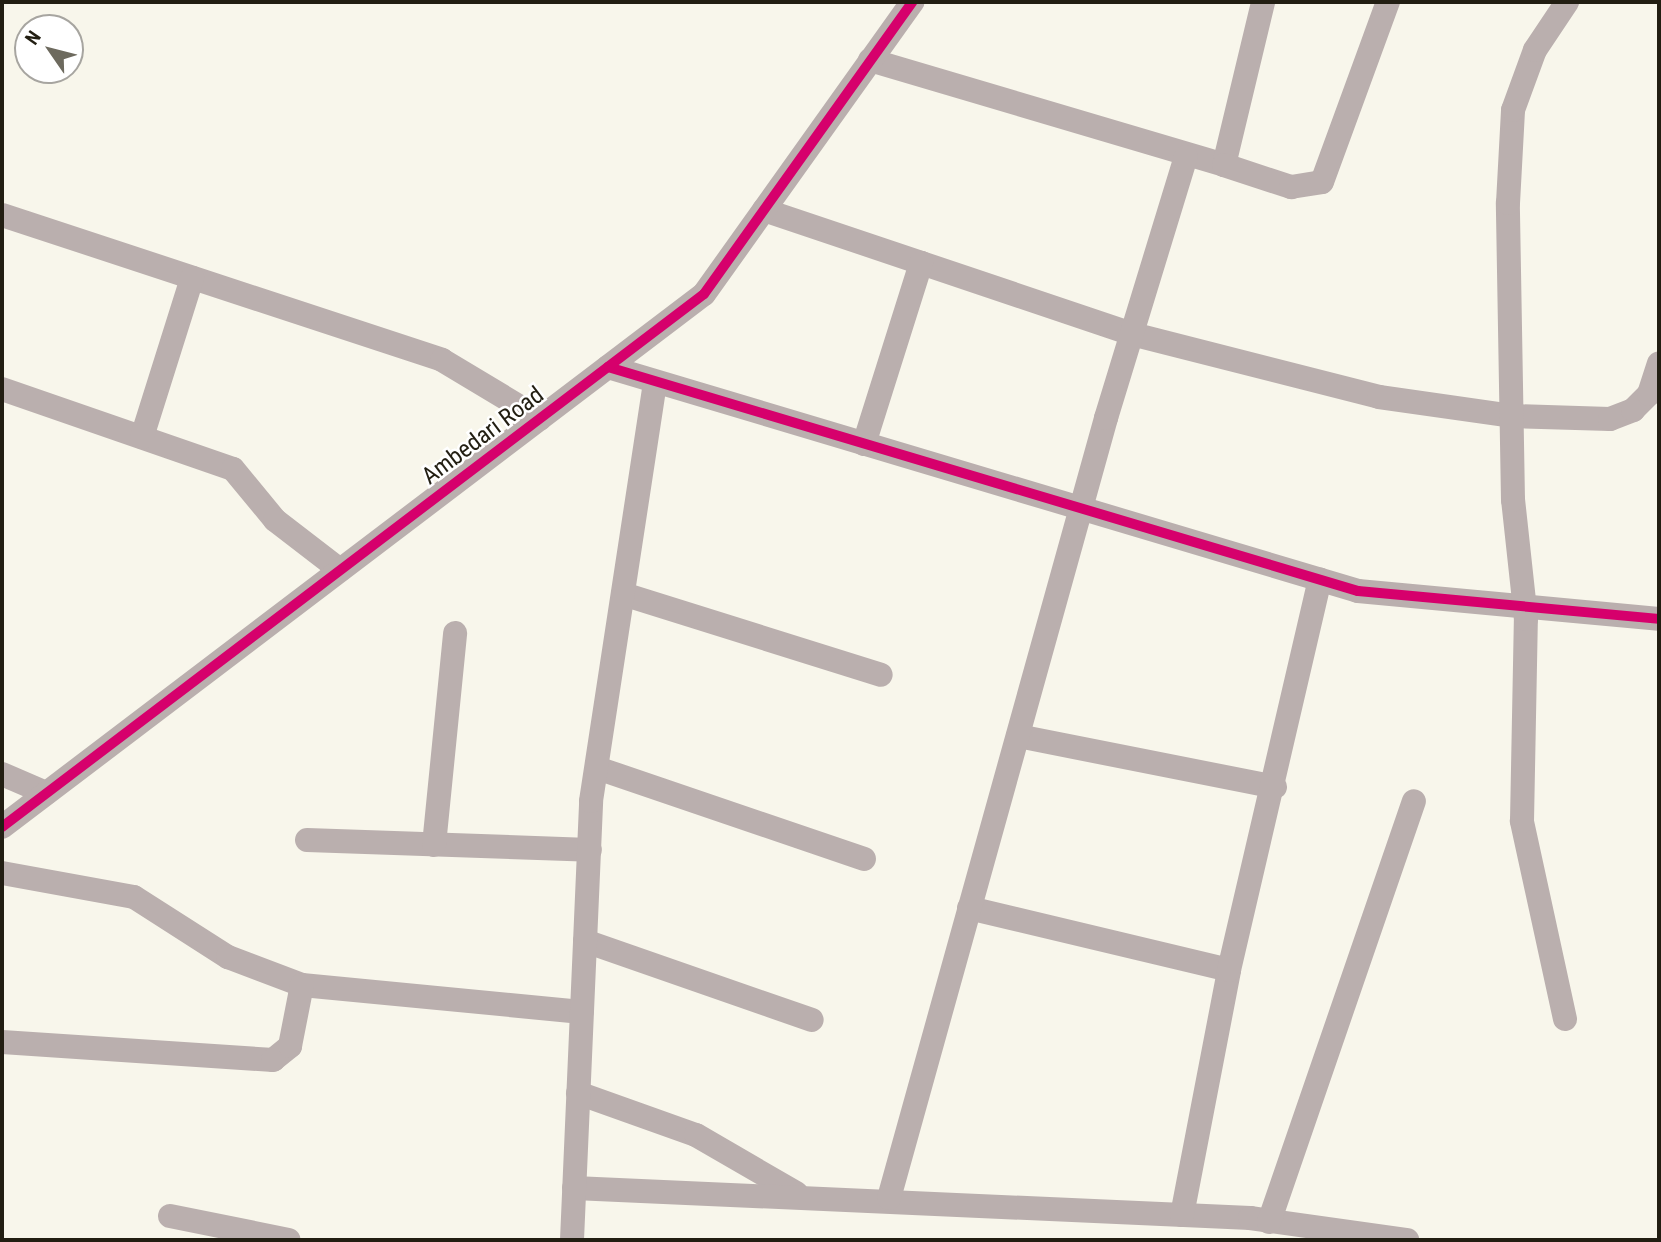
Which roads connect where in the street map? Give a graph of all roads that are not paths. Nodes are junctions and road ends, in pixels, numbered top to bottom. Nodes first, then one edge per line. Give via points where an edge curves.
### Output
1 (912, 2) edge
2 (1263, 2) edge
3 (1388, 2) edge
4 (1567, 2) edge
5 (870, 60) junction
6 (1186, 157) junction
7 (1224, 165) junction
8 (764, 210) junction
9 (2, 215) edge
10 (921, 263) junction
11 (192, 278) junction
12 (1132, 334) junction
13 (1659, 364) edge
14 (608, 367) junction
15 (655, 382) junction
16 (2, 389) edge
17 (1512, 416) junction
18 (540, 419) junction
19 (142, 437) junction
20 (864, 444) junction
21 (1080, 509) junction
22 (340, 570) junction
23 (1320, 579) junction
24 (623, 594) junction
25 (1525, 606) junction
26 (1659, 619) edge
27 (455, 633) dead end
28 (881, 675) dead end
29 (1017, 736) junction
30 (597, 768) junction
31 (2, 774) edge
32 (1275, 787) junction
33 (46, 793) junction
34 (1414, 801) dead end
35 (2, 827) edge
36 (307, 840) dead end
37 (434, 845) junction
38 (590, 850) junction
39 (864, 859) dead end
40 (2, 873) edge
41 (970, 908) junction
42 (585, 941) junction
43 (1229, 970) junction
44 (302, 985) junction
45 (582, 1012) junction
46 (1565, 1019) dead end
47 (812, 1020) dead end
48 (2, 1042) edge
49 (578, 1093) junction
50 (574, 1188) junction
51 (800, 1195) junction
52 (889, 1198) junction
53 (1182, 1215) junction
54 (170, 1216) dead end
55 (1269, 1222) junction
56 (1302, 1233) edge
57 (289, 1240) edge
58 (572, 1240) edge
59 (1408, 1240) edge

1 - 5 street, Ambedari Road
2 - 7 street
3 - 7 street via 1328,176 1310,187 1291,187
4 - 17 street via 1535,50 1513,110
5 - 6 street
5 - 8 street, Ambedari Road
6 - 7 street
6 - 12 street
8 - 10 street
8 - 14 street, Ambedari Road via 704,295
9 - 11 street
10 - 12 street
10 - 20 street
11 - 18 street via 442,360
11 - 19 street
12 - 17 street via 1379,397
12 - 21 street
13 - 17 street via 1649,394 1633,410 1610,419
14 - 15 street
14 - 18 street, Ambedari Road
15 - 20 street
15 - 24 street
16 - 19 street
17 - 25 street
18 - 22 street, Ambedari Road
19 - 22 street via 245,476 275,520
20 - 21 street
21 - 23 street
21 - 29 street
22 - 33 street, Ambedari Road
23 - 25 street via 1358,591
23 - 32 street
24 - 28 street
24 - 30 street
25 - 26 street
25 - 46 street via 1522,821
27 - 37 street
29 - 32 street
29 - 41 street
30 - 38 street
30 - 39 street
31 - 33 street
32 - 43 street
33 - 35 street, Ambedari Road
34 - 55 street
36 - 37 street
37 - 38 street
38 - 42 street
40 - 44 street via 134,897 228,957
41 - 43 street
41 - 52 street
42 - 45 street
42 - 47 street
43 - 53 street
44 - 45 street
44 - 48 street via 289,1046 273,1060
45 - 49 street
49 - 50 street
49 - 51 street via 696,1135
50 - 51 street
50 - 58 street
51 - 52 street
52 - 53 street
53 - 55 street
54 - 57 street
55 - 56 street
56 - 59 street

